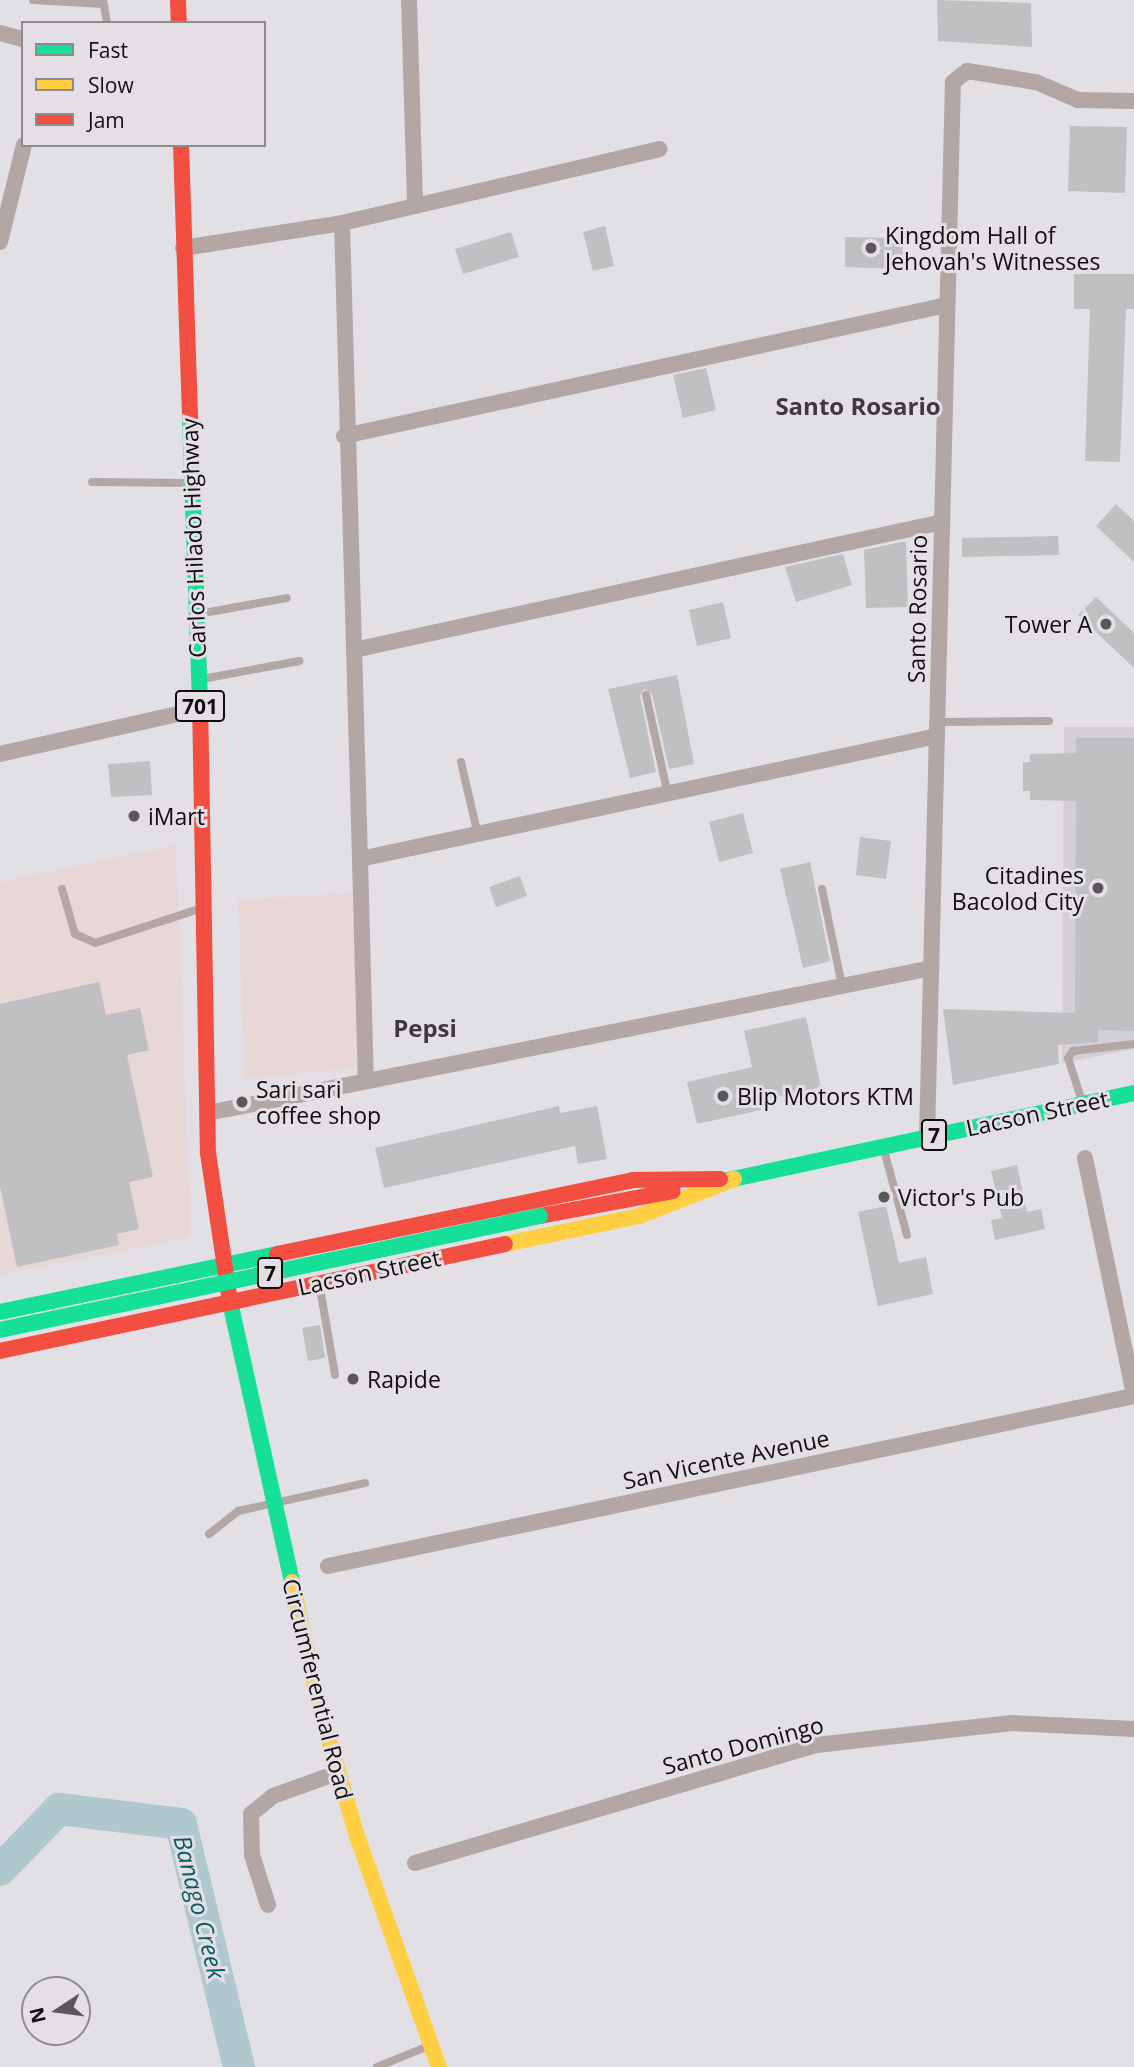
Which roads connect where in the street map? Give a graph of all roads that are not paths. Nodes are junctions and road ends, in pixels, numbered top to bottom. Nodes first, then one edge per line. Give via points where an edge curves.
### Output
1 (33, 0) edge
2 (178, 0) edge
3 (409, 0) edge
4 (103, 2) edge
5 (63, 3) edge
6 (107, 21) edge
7 (178, 21) edge
8 (0, 33) edge
9 (21, 38) edge
10 (1134, 102) edge
11 (24, 147) edge
12 (181, 147) edge
13 (660, 149) dead end
14 (415, 206) junction
15 (342, 223) junction
16 (0, 242) edge
17 (183, 248) junction
18 (947, 304) junction
19 (344, 436) junction
20 (92, 482) dead end
21 (190, 482) junction
22 (942, 522) junction
23 (287, 598) dead end
24 (195, 615) junction
25 (354, 650) junction
26 (299, 661) dead end
27 (199, 680) junction
28 (646, 695) dead end
29 (200, 709) junction
30 (1049, 721) dead end
31 (937, 729) junction
32 (0, 754) edge
33 (461, 762) dead end
34 (668, 795) junction
35 (478, 835) junction
36 (360, 859) junction
37 (62, 889) dead end
38 (822, 889) dead end
39 (206, 907) junction
40 (932, 968) junction
41 (842, 986) junction
42 (1134, 1044) edge
43 (366, 1081) junction
44 (1134, 1093) edge
45 (1083, 1104) junction
46 (208, 1113) junction
47 (927, 1137) junction
48 (883, 1147) junction
49 (1085, 1158) dead end
50 (734, 1179) junction
51 (906, 1236) dead end
52 (223, 1266) junction
53 (319, 1283) junction
54 (230, 1302) junction
55 (0, 1312) edge
56 (0, 1330) edge
57 (0, 1351) edge
58 (335, 1375) dead end
59 (1134, 1395) edge
60 (365, 1483) dead end
61 (273, 1502) junction
62 (209, 1534) dead end
63 (328, 1566) dead end
64 (1134, 1729) edge
65 (337, 1773) junction
66 (415, 1863) dead end
67 (268, 1905) dead end
68 (431, 2045) junction
69 (377, 2067) edge
70 (439, 2067) edge

1 - 5 lane
2 - 7 main road
3 - 14 street
4 - 5 lane
4 - 6 lane
8 - 9 street
10 - 18 street, Santo Rosario via 1078,100 1036,82 967,71 953,82
11 - 16 street
12 - 17 main road, Carlos Hilado Highway / 701
13 - 14 street
14 - 15 street
15 - 17 street
15 - 19 street
17 - 21 main road, Carlos Hilado Highway / 701
18 - 19 street
18 - 22 street, Santo Rosario
19 - 25 street
20 - 21 lane
21 - 24 main road, Carlos Hilado Highway / 701
22 - 25 street
22 - 31 street, Santo Rosario
23 - 24 lane
24 - 27 main road, Carlos Hilado Highway / 701
25 - 36 street
26 - 27 lane
27 - 29 main road, Carlos Hilado Highway / 701
28 - 34 lane
29 - 32 street
29 - 39 main road, Carlos Hilado Highway / 701
30 - 31 lane
31 - 34 street
31 - 40 street, Santo Rosario
33 - 35 lane
34 - 35 street
35 - 36 street
36 - 43 street
37 - 39 lane via 75,934 94,943
38 - 41 lane
39 - 46 main road, Carlos Hilado Highway / 701
40 - 41 street
40 - 47 street, Santo Rosario
41 - 43 street
42 - 45 lane via 1073,1051 1068,1058
43 - 46 street
44 - 45 main road, Lacson Street / 7
45 - 47 main road, Lacson Street / 7
46 - 52 main road, Carlos Hilado Highway / 701 via 210,1187
47 - 48 main road, Lacson Street / 7
48 - 50 main road, Lacson Street / 7
48 - 51 lane
49 - 59 street
50 - 52 main road, Lacson Street / 7 via 633,1180
50 - 53 main road, Lacson Street / 7 via 639,1216
50 - 56 main road, Lacson Street / 7, bridge
52 - 54 main road, Carlos Hilado Highway
52 - 55 main road, Lacson Street / 7
53 - 54 main road, Lacson Street / 7
53 - 58 lane
54 - 57 main road, Lacson Street / 7
54 - 61 main road, Circumferential Road
59 - 63 street, San Vicente Avenue
60 - 61 lane
61 - 62 lane via 238,1511
61 - 65 main road, Circumferential Road
64 - 66 street, Santo Domingo via 1012,1723 816,1745
65 - 67 street via 274,1796 251,1814 252,1855
65 - 68 main road, Circumferential Road
68 - 69 lane
68 - 70 main road, Circumferential Road

